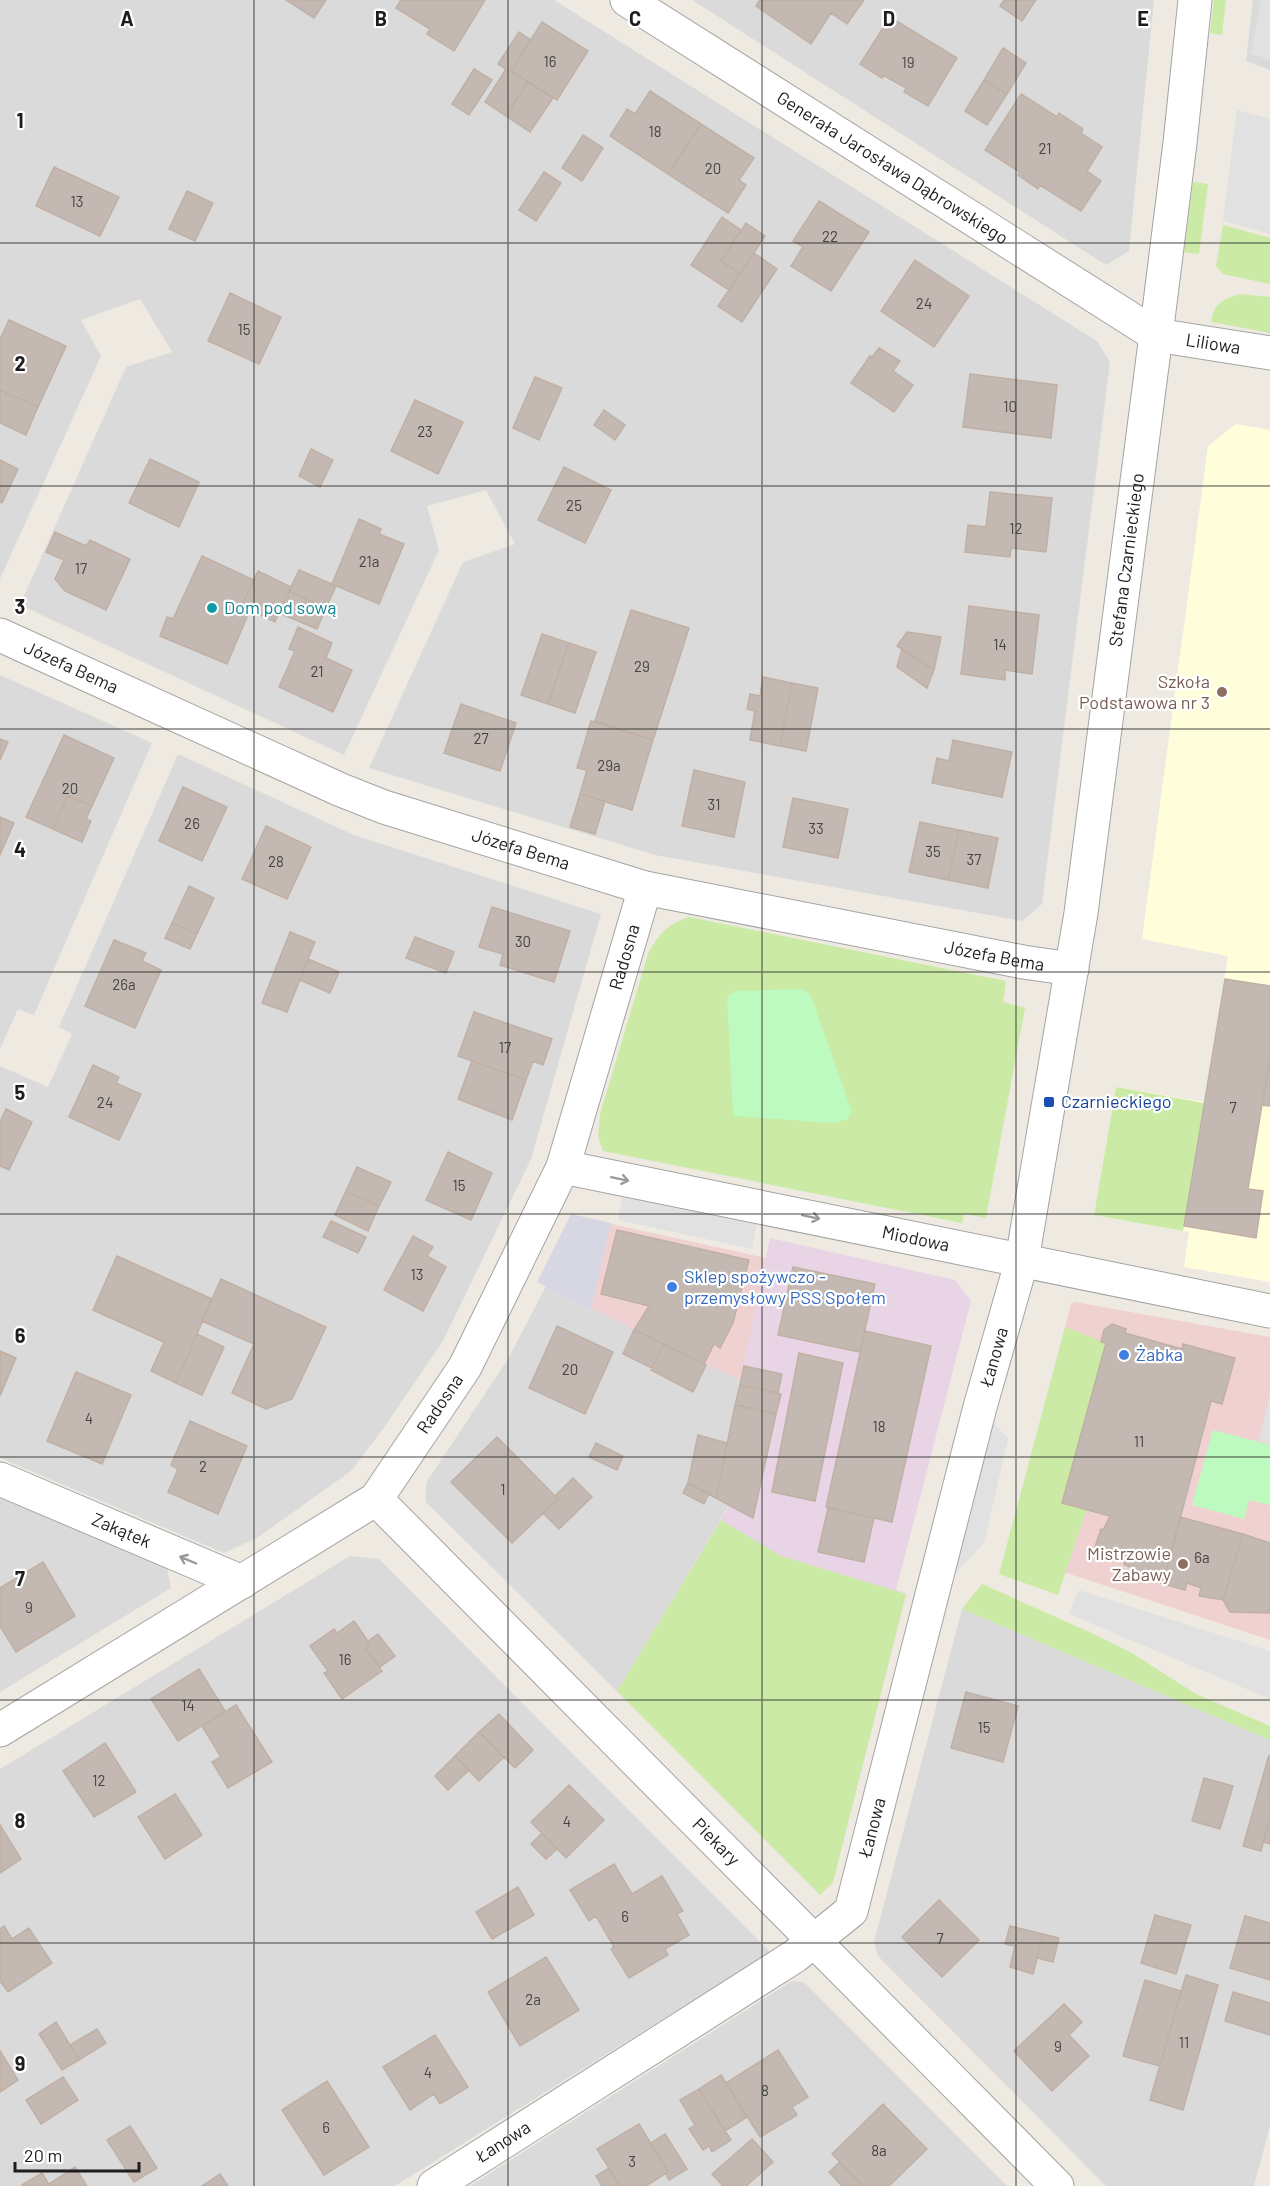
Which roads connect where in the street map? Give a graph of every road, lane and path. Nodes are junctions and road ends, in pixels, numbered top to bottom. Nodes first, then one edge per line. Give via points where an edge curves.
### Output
1 (627, 0) edge
2 (1195, 0) edge
3 (1156, 335) junction
4 (1270, 353) edge
5 (0, 635) edge
6 (645, 888) junction
7 (1072, 969) junction
8 (562, 1167) junction
9 (1022, 1260) junction
10 (1270, 1311) edge
11 (0, 1479) edge
12 (376, 1499) junction
13 (242, 1582) junction
14 (0, 1730) edge
15 (815, 1941) junction
16 (434, 2186) edge
17 (1057, 2186) edge

1 - 3 street, Generała Jarosława Dąbrowskiego
2 - 3 street, Stefana Czarnieckiego
3 - 4 street, Liliowa
3 - 7 street, Stefana Czarnieckiego
5 - 6 street, Józefa Bema via 384,807
6 - 7 street, Józefa Bema
6 - 8 street, Radosna
7 - 9 street, Stefana Czarnieckiego
8 -> 9 street, Miodowa
8 - 12 street, Radosna via 465,1367
9 - 10 street, Miodowa
9 - 15 street, Łanowa via 977,1419 851,1911
13 -> 11 street, Zakątek
12 - 13 street, Radosna
12 - 15 street, Piekary
13 - 14 street, Radosna
15 - 16 street, Łanowa
15 - 17 street, Piekary

